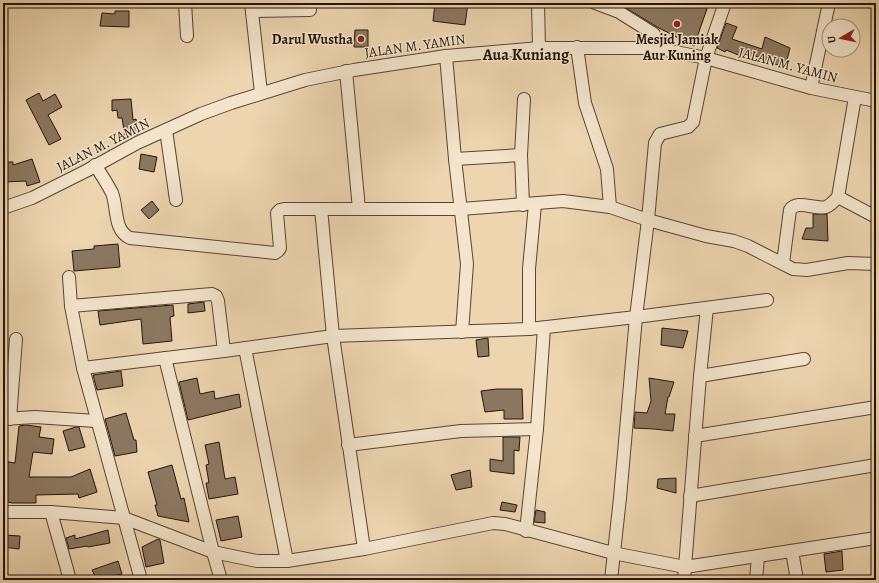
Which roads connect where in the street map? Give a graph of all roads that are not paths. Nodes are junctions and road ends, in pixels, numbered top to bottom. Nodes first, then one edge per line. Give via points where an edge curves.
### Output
1 (185, 3) edge
2 (538, 3) edge
3 (595, 3) edge
4 (725, 3) edge
5 (829, 3) edge
6 (251, 7) edge
7 (310, 10) dead end
8 (187, 36) dead end
9 (577, 47) junction
10 (539, 48) junction
11 (655, 48) junction
12 (446, 56) junction
13 (706, 58) junction
14 (346, 72) junction
15 (811, 88) junction
16 (261, 93) junction
17 (854, 97) junction
18 (524, 100) dead end
19 (876, 101) edge
20 (166, 130) junction
21 (521, 155) junction
22 (455, 159) junction
23 (95, 166) junction
24 (838, 197) junction
25 (176, 200) dead end
26 (529, 205) junction
27 (610, 207) junction
28 (3, 208) edge
29 (321, 208) junction
30 (359, 209) junction
31 (461, 209) junction
32 (876, 217) edge
33 (648, 220) junction
34 (783, 263) junction
35 (876, 264) edge
36 (69, 277) dead end
37 (767, 300) dead end
38 (71, 306) junction
39 (707, 308) junction
40 (636, 317) junction
41 (544, 328) junction
42 (529, 329) junction
43 (462, 332) junction
44 (333, 336) junction
45 (16, 339) dead end
46 (245, 348) junction
47 (224, 351) junction
48 (165, 358) junction
49 (804, 359) dead end
50 (82, 368) junction
51 (700, 376) junction
52 (876, 407) edge
53 (6, 419) edge
54 (96, 421) junction
55 (537, 429) junction
56 (695, 436) junction
57 (348, 445) junction
58 (876, 465) edge
59 (690, 496) junction
60 (7, 512) dead end
61 (51, 512) junction
62 (124, 518) junction
63 (526, 531) junction
64 (876, 538) edge
65 (364, 549) junction
66 (792, 551) junction
67 (213, 552) junction
68 (613, 553) junction
69 (758, 557) junction
70 (287, 561) junction
71 (685, 567) junction
72 (70, 580) edge
73 (140, 580) edge
74 (221, 580) edge
75 (611, 580) edge
76 (684, 580) edge
77 (756, 580) edge
78 (797, 580) edge

1 - 8 street
2 - 10 street
3 - 11 street via 619,12 654,34
4 - 13 street
5 - 15 street
6 - 7 street
6 - 16 street
9 - 10 street, JALAN M. YAMIN
9 - 11 street, JALAN M. YAMIN
9 - 27 street via 584,103 607,169
10 - 12 street, JALAN M. YAMIN
11 - 13 street, JALAN M. YAMIN
12 - 14 street, JALAN M. YAMIN
12 - 22 street
13 - 15 street, JALAN M. YAMIN
13 - 33 street via 693,122 688,126 660,134 655,143
14 - 16 street, JALAN M. YAMIN via 305,80
14 - 30 street
15 - 17 street, JALAN M. YAMIN
16 - 20 street, JALAN M. YAMIN via 201,114
17 - 19 street, JALAN M. YAMIN
17 - 24 street
18 - 21 street
20 - 23 street, JALAN M. YAMIN
20 - 25 street
21 - 22 street
21 - 26 street
22 - 31 street
23 - 28 street, JALAN M. YAMIN via 32,198
23 - 29 street via 114,199 119,228 123,235 130,238 275,253 280,248 277,218 280,210
24 - 32 street
24 - 34 street via 826,207 799,205 791,208
26 - 27 street via 556,201
26 - 31 street
26 - 42 street
27 - 33 street
29 - 30 street
29 - 44 street
30 - 31 street
31 - 43 street via 467,264
33 - 34 street via 741,243
33 - 40 street
34 - 35 street via 793,269 807,270 848,263
36 - 38 street
37 - 39 street
38 - 47 street via 212,294 218,301
38 - 50 street
39 - 40 street
39 - 51 street
40 - 41 street
40 - 68 street
41 - 42 street
41 - 55 street
42 - 43 street
43 - 44 street
44 - 46 street
44 - 57 street
45 - 53 street
46 - 47 street
46 - 70 street
47 - 48 street
48 - 50 street
48 - 67 street
49 - 51 street
50 - 54 street
51 - 56 street
52 - 56 street
53 - 54 street
54 - 62 street
55 - 57 street via 461,431
55 - 63 street
56 - 59 street
57 - 65 street
58 - 59 street
59 - 71 street
60 - 61 street
61 - 62 street
61 - 72 street
62 - 67 street
62 - 73 street
63 - 65 street via 493,523
63 - 68 street
64 - 66 street
65 - 70 street
66 - 69 street
66 - 78 street
67 - 70 street via 256,561
67 - 74 street
68 - 71 street
68 - 75 street
69 - 71 street
69 - 77 street
71 - 76 street

